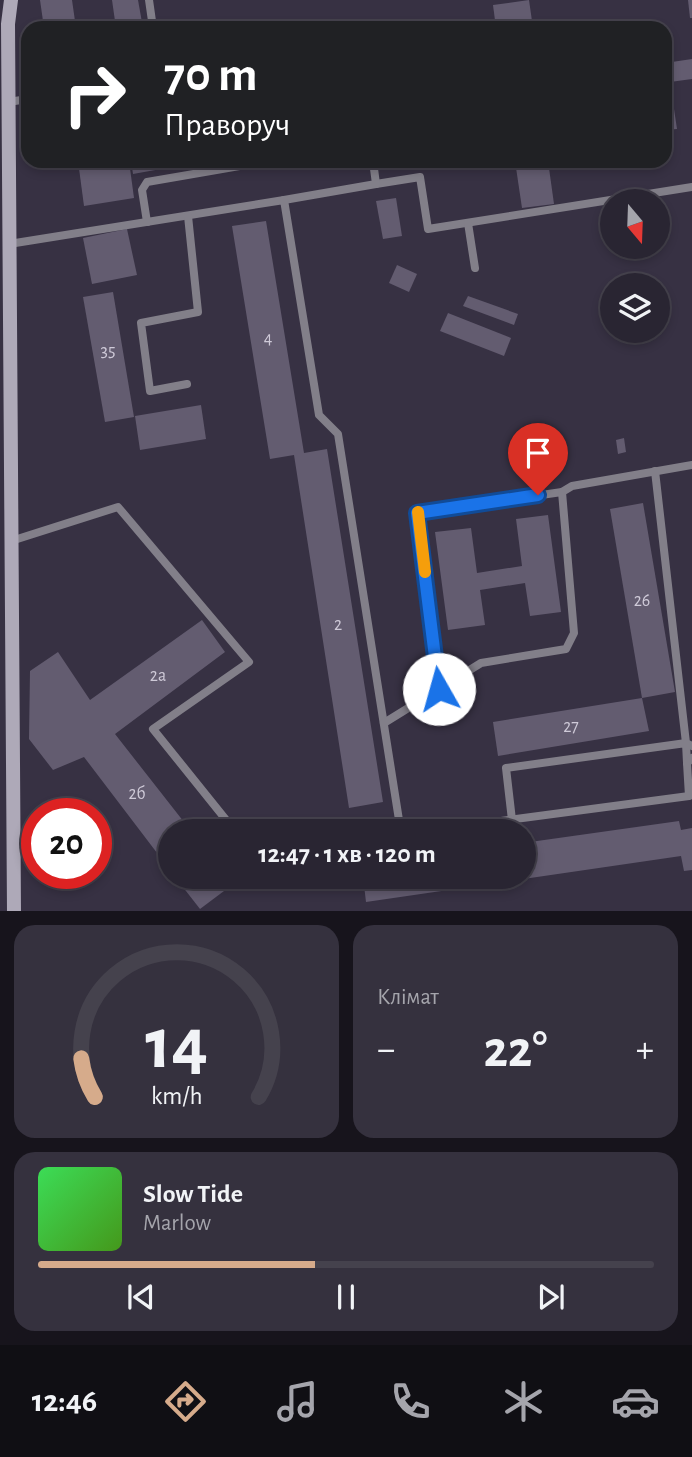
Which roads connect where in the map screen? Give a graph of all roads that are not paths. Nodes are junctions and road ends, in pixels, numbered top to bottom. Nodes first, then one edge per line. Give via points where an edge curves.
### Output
1 (11, 0) edge
2 (149, 0) edge
3 (152, 21) edge
4 (21, 100) edge
5 (8, 102) junction
6 (229, 168) edge
7 (374, 168) edge
8 (376, 184) junction
9 (692, 187) edge
10 (284, 200) junction
11 (188, 216) junction
12 (147, 222) junction
13 (468, 223) junction
14 (9, 244) junction
15 (475, 268) dead end
16 (5, 290) edge
17 (187, 384) dead end
18 (692, 466) edge
19 (654, 471) junction
20 (562, 492) junction
21 (11, 541) junction
22 (439, 689) junction
23 (384, 723) junction
24 (689, 744) edge
25 (690, 760) edge
26 (225, 819) edge
27 (399, 819) edge
28 (512, 819) edge
29 (519, 819) edge
30 (13, 910) edge

1 - 5 street
2 - 3 lane
4 - 5 lane
5 - 14 street
6 - 12 lane via 147,182 142,190
7 - 8 lane
8 - 10 lane
8 - 13 lane via 420,177 428,229
9 - 13 lane
10 - 11 lane
10 - 23 lane via 319,415 338,434
11 - 12 lane
11 - 17 lane via 198,313 141,323 150,391
12 - 14 lane
13 - 15 lane
14 - 16 street
16 - 21 street
18 - 19 lane
19 - 20 lane via 572,486
19 - 24 lane
20 - 22 lane via 574,633 566,649 481,663
20 - 22 lane via 417,513
21 - 26 lane via 118,507 248,662 153,729
21 - 30 street
22 - 23 lane
23 - 27 lane
24 - 25 lane
24 - 28 lane via 506,768
25 - 29 lane via 689,796

